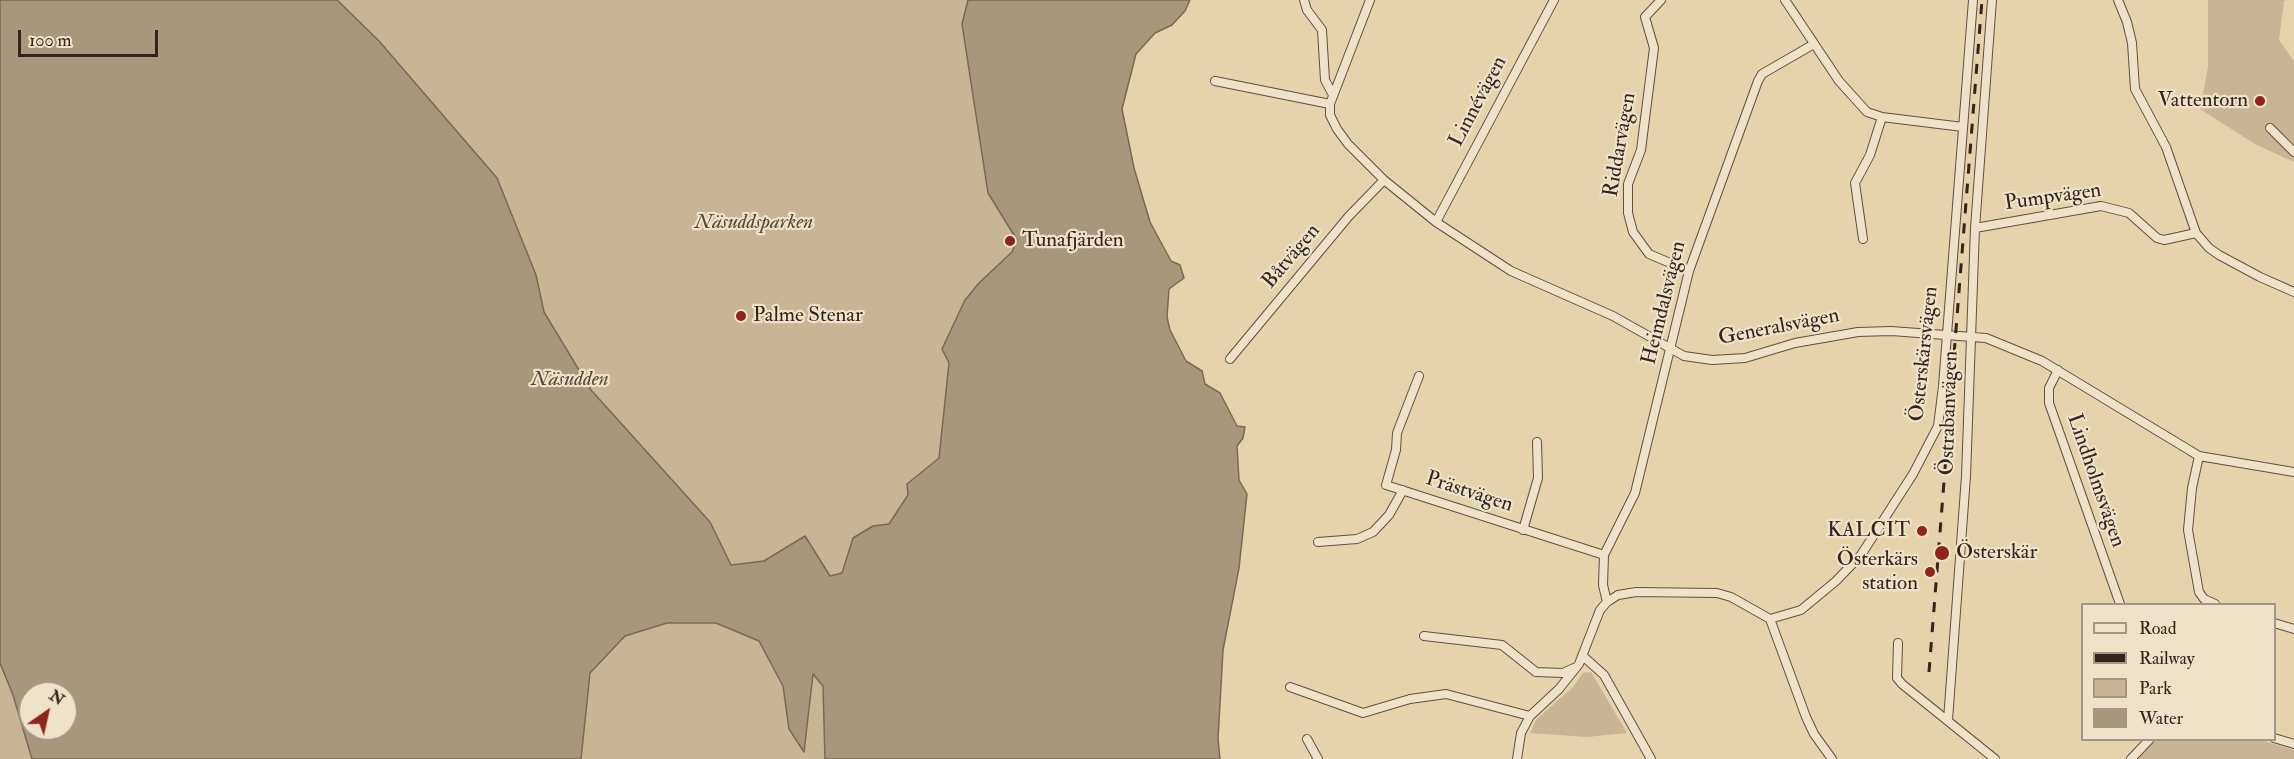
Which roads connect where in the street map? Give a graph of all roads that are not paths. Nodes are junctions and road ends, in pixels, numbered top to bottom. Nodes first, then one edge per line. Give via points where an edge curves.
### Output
1 (1304, 0) edge
2 (1370, 0) edge
3 (1554, 0) edge
4 (1661, 0) edge
5 (1785, 0) edge
6 (1973, 0) edge
7 (1992, 0) edge
8 (2118, 0) edge
9 (1814, 44) junction
10 (1215, 81) dead end
11 (1331, 100) junction
12 (1882, 117) junction
13 (1963, 127) junction
14 (2270, 128) dead end
15 (2294, 152) edge
16 (1384, 180) junction
17 (1436, 222) junction
18 (1976, 228) junction
19 (2196, 232) junction
20 (1863, 239) dead end
21 (1689, 271) junction
22 (2294, 292) edge
23 (1947, 333) junction
24 (1971, 335) junction
25 (1671, 349) junction
26 (1230, 359) dead end
27 (2058, 370) junction
28 (1419, 376) dead end
29 (1537, 442) dead end
30 (2199, 456) junction
31 (2294, 472) edge
32 (1403, 490) junction
33 (1523, 530) junction
34 (1318, 542) dead end
35 (1604, 555) junction
36 (1607, 602) junction
37 (2120, 603) edge
38 (2213, 603) edge
39 (1770, 619) junction
40 (2276, 624) edge
41 (2294, 629) edge
42 (1424, 636) dead end
43 (1898, 643) dead end
44 (1582, 661) junction
45 (1290, 687) dead end
46 (1530, 716) junction
47 (1948, 720) junction
48 (1306, 739) dead end
49 (2276, 739) edge
50 (2148, 741) edge
51 (2294, 744) edge
52 (1318, 759) edge
53 (1516, 759) edge
54 (1651, 759) edge
55 (1832, 759) edge
56 (1995, 759) edge
57 (2131, 759) edge

1 - 11 street, Generalsvägen via 1307,10 1320,24 1325,80
2 - 11 street
3 - 17 street, Linnévägen
4 - 21 street, Riddarvägen via 1645,17 1654,48 1641,150 1628,184 1628,213 1633,232 1648,254
5 - 9 street
6 - 13 street, Österskärsvägen
7 - 18 street, Östrabanvägen
8 - 19 street via 2132,43 2138,100 2166,147
9 - 12 street via 1856,102 1872,115
9 - 21 street, Heimdalsvägen via 1762,74
10 - 11 street
11 - 16 street, Generalsvägen via 1334,122 1348,144
12 - 13 street
12 - 20 street via 1870,155 1855,183
13 - 23 street, Österskärsvägen
14 - 15 street
16 - 17 street, Generalsvägen
16 - 26 street, Båtvägen via 1349,216
17 - 25 street, Generalsvägen via 1511,271 1613,316
18 - 19 street, Pumpvägen via 2101,206 2129,213 2164,240
18 - 24 street, Östrabanvägen
19 - 22 street via 2219,255
21 - 25 street, Heimdalsvägen
23 - 24 street, Generalsvägen
23 - 25 street, Generalsvägen via 1839,333 1730,361 1684,356
23 - 39 street, Österskärsvägen via 1938,426 1913,474 1874,537 1847,571 1801,610
24 - 27 street, Generalsvägen via 2006,344
24 - 47 street, Östrabanvägen via 1966,476
25 - 35 street, Heimdalsvägen via 1635,493
27 - 30 street, Generalsvägen
27 - 37 street, Lindholmsvägen via 2049,388 2049,404
28 - 32 street, Prästvägen via 1397,433 1386,485
29 - 33 street, Prästvägen via 1538,478
30 - 31 street, Generalsvägen
30 - 38 street via 2188,530 2199,592
32 - 33 street, Prästvägen
32 - 34 street, Prästvägen via 1389,515 1373,532 1357,539
33 - 35 street, Prästvägen
35 - 36 street, Heimdalsvägen
36 - 39 street via 1618,595 1636,592 1717,593
36 - 44 street via 1600,610
39 - 55 street via 1810,726
40 - 41 street
42 - 44 street via 1502,645 1536,672 1563,673
43 - 47 street via 1897,678
44 - 46 street
44 - 54 street via 1604,675
45 - 46 street via 1363,713 1410,699 1446,694
46 - 53 street
47 - 56 street
48 - 52 street
49 - 51 street
50 - 57 street

